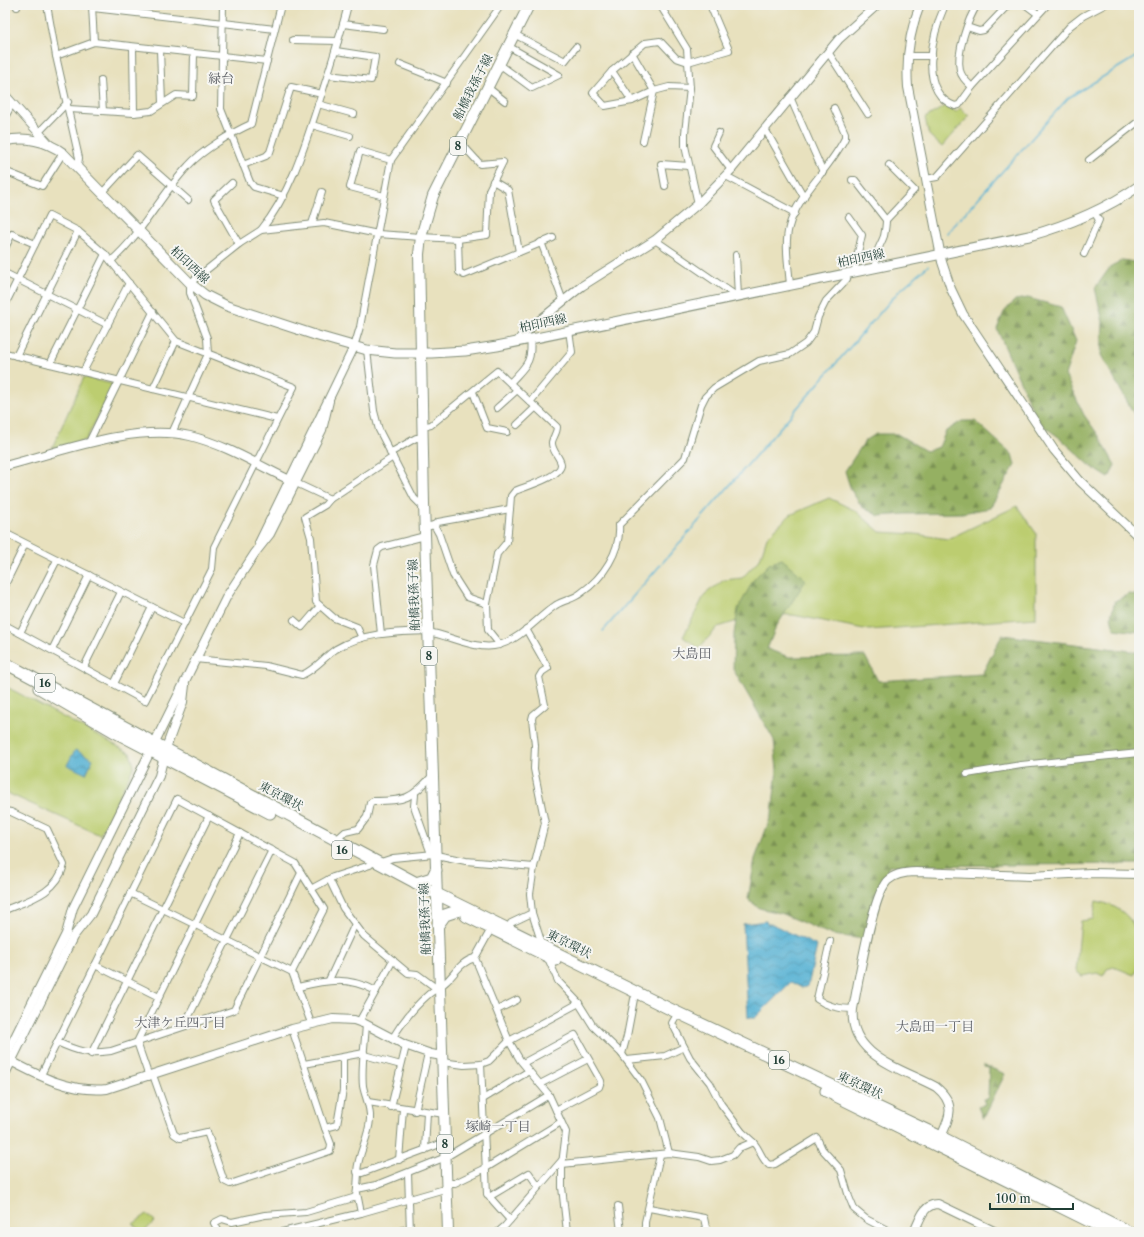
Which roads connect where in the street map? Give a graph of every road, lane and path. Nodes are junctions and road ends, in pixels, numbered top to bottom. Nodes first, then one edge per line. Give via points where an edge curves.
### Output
1 (47, 5) edge
2 (223, 5) edge
3 (281, 5) edge
4 (348, 5) edge
5 (501, 5) edge
6 (529, 5) edge
7 (660, 5) edge
8 (710, 5) edge
9 (877, 5) edge
10 (920, 5) edge
11 (945, 5) edge
12 (977, 5) edge
13 (1008, 5) edge
14 (1026, 5) edge
15 (1047, 5) edge
16 (1104, 5) edge
17 (92, 7) edge
18 (1038, 14) junction
19 (223, 22) junction
20 (343, 24) junction
21 (967, 27) junction
22 (275, 29) junction
23 (383, 29) dead end
24 (514, 34) junction
25 (293, 40) dead end
26 (338, 41) junction
27 (94, 42) junction
28 (508, 46) junction
29 (133, 47) junction
30 (576, 47) dead end
31 (160, 50) junction
32 (336, 51) junction
33 (828, 52) junction
34 (632, 53) junction
35 (194, 54) junction
36 (56, 56) junction
37 (222, 56) junction
38 (908, 56) junction
39 (932, 56) junction
40 (267, 61) junction
41 (688, 62) junction
42 (400, 64) dead end
43 (499, 64) junction
44 (612, 71) junction
45 (328, 75) junction
46 (101, 80) dead end
47 (447, 83) junction
48 (487, 87) junction
49 (690, 88) junction
50 (972, 88) junction
51 (654, 90) junction
52 (322, 94) junction
53 (5, 95) edge
54 (790, 97) junction
55 (505, 101) dead end
56 (632, 101) junction
57 (68, 102) junction
58 (162, 103) junction
59 (12, 104) junction
60 (318, 104) junction
61 (834, 108) dead end
62 (69, 109) junction
63 (103, 111) junction
64 (134, 113) junction
65 (354, 114) dead end
66 (868, 114) dead end
67 (5, 117) edge
68 (1139, 122) edge
69 (312, 125) junction
70 (765, 128) junction
71 (39, 132) junction
72 (231, 133) junction
73 (719, 133) dead end
74 (350, 136) dead end
75 (5, 141) edge
76 (643, 141) dead end
77 (460, 142) junction
78 (49, 144) junction
79 (63, 153) junction
80 (391, 160) junction
81 (1089, 160) dead end
82 (243, 165) junction
83 (889, 165) dead end
84 (78, 166) junction
85 (689, 166) junction
86 (7, 172) dead end
87 (823, 172) junction
88 (729, 173) junction
89 (926, 179) junction
90 (852, 180) dead end
91 (493, 181) junction
92 (232, 183) dead end
93 (172, 186) junction
94 (665, 186) dead end
95 (1139, 186) edge
96 (103, 192) junction
97 (322, 192) dead end
98 (284, 196) junction
99 (384, 196) junction
100 (804, 197) junction
101 (188, 200) dead end
102 (698, 204) junction
103 (1094, 212) junction
104 (795, 214) junction
105 (849, 217) dead end
106 (886, 220) junction
107 (312, 224) junction
108 (138, 230) junction
109 (261, 230) junction
110 (78, 231) junction
111 (378, 234) junction
112 (421, 237) junction
113 (553, 238) dead end
114 (458, 239) junction
115 (655, 240) junction
116 (541, 242) junction
117 (35, 244) junction
118 (239, 244) junction
119 (5, 248) edge
120 (518, 252) junction
121 (105, 254) junction
122 (940, 254) junction
123 (1084, 254) dead end
124 (736, 255) dead end
125 (111, 261) junction
126 (876, 266) junction
127 (856, 271) junction
128 (5, 273) edge
129 (846, 273) junction
130 (18, 279) junction
131 (129, 283) junction
132 (190, 283) junction
133 (790, 286) junction
134 (47, 293) junction
135 (738, 297) junction
136 (563, 301) junction
137 (5, 305) edge
138 (77, 309) junction
139 (152, 312) junction
140 (108, 325) junction
141 (569, 330) junction
142 (530, 338) junction
143 (176, 341) junction
144 (518, 341) junction
145 (354, 347) junction
146 (367, 350) junction
147 (421, 353) junction
148 (5, 354) edge
149 (208, 354) junction
150 (16, 356) junction
151 (50, 364) junction
152 (83, 372) junction
153 (118, 380) junction
154 (510, 383) junction
155 (153, 389) junction
156 (517, 390) junction
157 (473, 392) junction
158 (188, 397) junction
159 (530, 402) junction
160 (536, 407) junction
161 (497, 408) dead end
162 (277, 419) junction
163 (517, 425) dead end
164 (422, 427) junction
165 (507, 432) dead end
166 (172, 433) junction
167 (422, 438) junction
168 (90, 444) junction
169 (392, 455) junction
170 (256, 464) junction
171 (5, 466) edge
172 (293, 481) junction
173 (330, 499) junction
174 (424, 504) junction
175 (510, 509) junction
176 (428, 529) junction
177 (5, 534) edge
178 (1139, 536) edge
179 (25, 544) junction
180 (57, 560) junction
181 (89, 575) junction
182 (5, 585) edge
183 (121, 592) junction
184 (487, 604) junction
185 (320, 606) junction
186 (152, 607) junction
187 (294, 620) dead end
188 (184, 623) junction
189 (5, 625) edge
190 (526, 629) junction
191 (428, 631) junction
192 (20, 633) junction
193 (381, 634) junction
194 (362, 638) junction
195 (500, 645) junction
196 (52, 650) junction
197 (195, 659) junction
198 (5, 663) edge
199 (84, 667) junction
200 (5, 670) edge
201 (186, 678) junction
202 (114, 684) junction
203 (152, 746) junction
204 (164, 753) junction
205 (1139, 753) edge
206 (967, 774) dead end
207 (433, 775) junction
208 (415, 795) junction
209 (5, 811) edge
210 (208, 816) junction
211 (240, 833) junction
212 (336, 840) junction
213 (272, 850) junction
214 (434, 854) junction
215 (374, 864) junction
216 (534, 867) junction
217 (436, 870) junction
218 (301, 873) junction
219 (1139, 874) edge
220 (329, 879) junction
221 (416, 883) junction
222 (311, 889) junction
223 (130, 893) junction
224 (437, 897) junction
225 (163, 908) junction
226 (5, 910) edge
227 (456, 911) junction
228 (532, 912) junction
229 (195, 924) junction
230 (355, 924) junction
231 (438, 925) junction
232 (491, 929) junction
233 (508, 929) junction
234 (227, 940) junction
235 (830, 941) dead end
236 (538, 943) junction
237 (260, 956) junction
238 (547, 956) junction
239 (476, 958) junction
240 (393, 960) junction
241 (95, 965) junction
242 (292, 972) junction
243 (127, 980) junction
244 (329, 980) junction
245 (298, 987) junction
246 (438, 987) junction
247 (376, 991) junction
248 (159, 996) junction
249 (634, 998) junction
250 (517, 1000) dead end
251 (579, 1003) junction
252 (853, 1009) junction
253 (497, 1010) junction
254 (675, 1018) junction
255 (311, 1023) junction
256 (363, 1023) junction
257 (184, 1026) junction
258 (292, 1029) junction
259 (392, 1039) junction
260 (509, 1041) junction
261 (57, 1042) junction
262 (137, 1042) junction
263 (406, 1046) junction
264 (684, 1047) junction
265 (428, 1053) junction
266 (91, 1054) junction
267 (364, 1054) junction
268 (622, 1054) junction
269 (343, 1057) junction
270 (7, 1059) edge
271 (442, 1059) junction
272 (588, 1059) junction
273 (627, 1060) junction
274 (523, 1063) junction
275 (304, 1064) junction
276 (482, 1064) junction
277 (401, 1065) junction
278 (529, 1071) junction
279 (5, 1074) edge
280 (41, 1075) junction
281 (151, 1076) junction
282 (540, 1084) junction
283 (548, 1095) junction
284 (484, 1098) junction
285 (368, 1102) junction
286 (391, 1107) junction
287 (403, 1109) junction
288 (556, 1110) junction
289 (415, 1111) junction
290 (426, 1112) junction
291 (444, 1114) junction
292 (561, 1122) junction
293 (325, 1128) junction
294 (484, 1134) junction
295 (939, 1141) junction
296 (753, 1142) junction
297 (445, 1144) junction
298 (425, 1150) junction
299 (669, 1153) junction
300 (660, 1155) junction
301 (446, 1157) junction
302 (399, 1160) junction
303 (562, 1161) junction
304 (486, 1168) junction
305 (358, 1173) junction
306 (408, 1173) junction
307 (538, 1186) junction
308 (447, 1187) junction
309 (357, 1191) junction
310 (489, 1197) junction
311 (410, 1199) junction
312 (618, 1206) dead end
313 (649, 1208) junction
314 (361, 1213) junction
315 (510, 1220) junction
316 (410, 1230) edge
317 (219, 1232) edge
318 (283, 1232) edge
319 (395, 1232) edge
320 (448, 1232) edge
321 (498, 1232) edge
322 (567, 1232) edge
323 (621, 1232) edge
324 (645, 1232) edge
325 (707, 1232) edge
326 (891, 1232) edge
327 (914, 1232) edge
328 (996, 1232) edge
329 (1111, 1232) edge
330 (1129, 1232) edge

1 - 36 street
2 - 19 street
3 - 22 street
4 - 20 street
5 - 47 street
6 - 24 main road, 船橋我孫子線 / 8
7 - 41 street via 687,49
8 - 41 street via 729,50
9 - 33 street via 850,28
10 - 38 street via 911,31
11 - 39 street via 936,32
12 - 21 street
13 - 21 street via 984,30
14 - 18 street
15 - 18 street
16 - 89 street via 1070,26 937,177
17 - 19 street
17 - 27 street
18 - 50 street
19 - 22 street
19 - 37 street
20 - 23 street
20 - 26 street
21 - 50 street via 959,67 963,78
22 - 40 street
24 - 28 main road, 船橋我孫子線 / 8
24 - 30 street via 565,62
25 - 26 street
26 - 32 street
27 - 29 street
27 - 36 street
28 - 43 main road, 船橋我孫子線 / 8
28 - 43 street via 559,75 532,88
29 - 31 street
29 - 64 street
31 - 35 street
31 - 58 street
32 - 45 street
32 - 45 street via 375,57 371,80
33 - 54 street
33 - 66 street
34 - 41 street via 645,43 660,41 676,58
34 - 44 street
34 - 51 street
35 - 37 street
35 - 58 street via 193,96 176,95
36 - 57 street
37 - 40 street
37 - 72 street via 221,109
38 - 39 street
38 - 89 street via 908,87
39 - 50 street via 932,81 951,105 959,105
40 - 72 street via 252,124
41 - 49 street
42 - 47 street
43 - 48 main road, 船橋我孫子線 / 8
44 - 56 street
44 - 56 street via 593,93 605,106
45 - 52 street
46 - 63 street
47 - 80 street
48 - 55 street
48 - 77 main road, 船橋我孫子線 / 8
49 - 51 street via 669,87
49 - 85 street via 685,133
51 - 56 street
51 - 76 street
52 - 60 street
52 - 82 street via 292,87 270,152
53 - 59 street
54 - 70 street
54 - 87 street
57 - 62 street
57 - 71 street
58 - 64 street via 151,111
59 - 67 street
59 - 71 street
60 - 65 street
60 - 69 street
61 - 87 street via 845,138
62 - 63 street
62 - 84 street via 79,158
63 - 64 street
68 - 81 street
69 - 74 street
69 - 98 street
70 - 88 street
70 - 100 street
71 - 78 street
72 - 82 street
72 - 93 street via 188,164
73 - 88 street via 713,146
75 - 78 main road, 柏印西線 via 24,139
77 - 91 street via 480,164 503,162
77 - 112 main road, 船橋我孫子線 / 8 via 433,196
78 - 79 main road, 柏印西線
79 - 84 main road, 柏印西線
79 - 86 street via 42,186
80 - 99 street
80 - 99 street via 360,151 350,186
82 - 98 street via 254,187
83 - 106 street via 914,190
84 - 96 main road, 柏印西線
85 - 94 street via 661,164
85 - 102 street
87 - 100 street
88 - 102 street
88 - 104 street
89 - 122 street
90 - 106 street via 855,180
91 - 114 street via 489,190 487,235
91 - 120 street via 508,190
92 - 118 street via 214,200
93 - 96 street via 138,154
93 - 101 street
93 - 108 street
95 - 103 main road, 柏印西線
96 - 108 main road, 柏印西線
97 - 107 street
98 - 109 street via 276,212
99 - 111 street
100 - 104 street
102 - 115 street
103 - 122 main road, 柏印西線 via 1029,236
103 - 123 street via 1099,220
104 - 133 street via 788,232
105 - 127 street via 862,235
106 - 126 street via 884,235 876,254
107 - 109 street
107 - 111 street via 334,224
108 - 125 street via 125,249
108 - 132 main road, 柏印西線
109 - 118 street
110 - 117 street via 49,216
110 - 121 street
110 - 134 street
111 - 112 street
111 - 145 street
112 - 114 street
112 - 147 main road, 船橋我孫子線 / 8 via 418,277
113 - 116 street
114 - 120 street via 459,272 464,275
115 - 135 street
115 - 136 street via 591,280
116 - 120 street
116 - 136 street
117 - 119 street via 12,234
117 - 130 street
118 - 132 street
121 - 125 street
121 - 138 street
122 - 126 main road, 柏印西線
122 - 178 street via 951,289 963,314 1054,450 1080,482
124 - 135 street
125 - 131 street
126 - 127 main road, 柏印西線
127 - 129 main road, 柏印西線
128 - 130 street
129 - 133 main road, 柏印西線
129 - 190 street via 847,279 826,301 814,332 806,343 790,354 759,362 714,388 705,397 685,458 619,525 620,537 612,557 601,574 581,594 556,605
130 - 134 street
130 - 137 street
131 - 139 street
131 - 140 street
132 - 145 main road, 柏印西線 via 205,295 227,306
132 - 149 street via 190,293 207,338
133 - 135 main road, 柏印西線
134 - 138 street
134 - 150 street
135 - 141 main road, 柏印西線
136 - 144 street
138 - 140 street
138 - 151 street
139 - 143 street
139 - 153 street
140 - 152 street
141 - 142 main road, 柏印西線
141 - 159 street via 572,352
142 - 144 main road, 柏印西線
142 - 154 street via 532,352 529,360
143 - 149 street
143 - 155 street
144 - 147 main road, 柏印西線 via 465,351
145 - 146 main road, 柏印西線
145 - 172 street
146 - 147 main road, 柏印西線
146 - 169 street via 374,411 379,430
147 - 164 main road, 船橋我孫子線 / 8
148 - 150 street
149 - 158 street
149 - 162 street via 294,387
150 - 151 street
151 - 152 street
152 - 153 street
153 - 155 street
153 - 168 street
154 - 156 street
154 - 157 street via 497,371
155 - 158 street
156 - 159 street
156 - 161 street
157 - 164 street via 431,425
157 - 165 street via 487,428
158 - 162 street
158 - 166 street
159 - 160 street
160 - 163 street
160 - 175 street via 557,427 552,447 561,464 560,469 553,476 515,492 511,496
162 - 170 street
164 - 167 main road, 船橋我孫子線 / 8
166 - 168 street via 124,436
166 - 170 street via 206,441
167 - 169 street via 416,438
167 - 174 main road, 船橋我孫子線 / 8
168 - 171 street
169 - 173 street
169 - 174 street via 414,498 420,504
170 - 172 street
170 - 188 street via 214,547 212,568
172 - 173 street
172 - 197 street via 255,553 227,596
173 - 185 street via 305,517 311,538 314,592 316,602
174 - 176 main road, 船橋我孫子線 / 8
175 - 176 street via 438,522
175 - 184 street via 507,542 497,554
176 - 184 street via 439,534 446,559 467,597
176 - 191 main road, 船橋我孫子線 / 8
176 - 193 street via 378,550 374,565
177 - 179 street
179 - 180 street
179 - 182 street
180 - 181 street
180 - 192 street
181 - 183 street
181 - 196 street
183 - 186 street
183 - 199 street
184 - 195 street via 488,630
185 - 187 street via 302,627
185 - 194 street via 334,618 357,627
186 - 188 street
186 - 202 street
188 - 202 street via 145,701
189 - 192 street
190 - 195 street
190 - 216 street via 548,668 539,677 545,704 532,719 536,745 534,769 545,823
191 - 193 street
191 - 195 street via 481,646
191 - 207 main road, 船橋我孫子線 / 8
192 - 196 street
193 - 194 street
194 - 197 street via 334,650 302,675 266,666
196 - 199 street
197 - 201 street
198 - 203 highway, 東京環状 / 16
199 - 202 street
200 - 203 highway, 東京環状 / 16
201 - 203 street
201 - 204 street via 183,702
203 - 204 highway, 東京環状 / 16
203 - 270 street via 72,908 66,934
204 - 212 highway, 東京環状 / 16
204 - 215 highway, 東京環状 / 16
204 - 270 street via 159,776 91,914 73,937
205 - 206 street via 1021,765
207 - 208 street
207 - 214 main road, 船橋我孫子線 / 8
208 - 212 street via 393,801 373,801 370,803 367,817 358,829 345,832
208 - 214 street via 414,806
209 - 226 street via 47,829 64,865 60,877 49,891
210 - 211 street
210 - 223 street via 177,799
210 - 225 street
211 - 213 street
211 - 229 street
212 - 215 highway, 東京環状 / 16
213 - 218 street via 295,862
213 - 234 street
214 - 215 street via 393,858
214 - 216 street via 486,864
214 - 217 main road, 船橋我孫子線 / 8
215 - 220 street
215 - 221 highway, 東京環状 / 16
215 - 224 highway, 東京環状 / 16
216 - 228 street via 530,894
217 - 221 highway via 432,878
217 - 224 main road, 船橋我孫子線 / 8
218 - 222 street
218 - 237 street
219 - 252 street via 1030,876 906,872 895,876 886,882 880,893
220 - 222 street
220 - 230 street via 343,908
221 - 224 highway, 東京環状 / 16
222 - 242 street via 324,909
223 - 225 street
223 - 241 street
224 - 227 highway, 東京環状 / 16
224 - 231 main road, 船橋我孫子線 / 8
224 - 233 highway, 東京環状 / 16
225 - 229 street
225 - 243 street
227 - 231 highway via 445,915
227 - 232 highway, 東京環状 / 16
228 - 233 street via 511,923
228 - 236 street via 540,938
229 - 234 street
229 - 248 street
230 - 240 street via 376,947
230 - 244 street
231 - 246 main road, 船橋我孫子線 / 8
232 - 238 highway, 東京環状 / 16
232 - 239 street
233 - 236 highway, 東京環状 / 16
234 - 237 street
234 - 257 street
235 - 252 street via 817,999 833,1007
236 - 295 highway, 東京環状 / 16
237 - 242 street
237 - 257 street via 234,1010
238 - 249 highway, 東京環状 / 16
238 - 251 street via 558,981
239 - 246 street via 469,959
239 - 253 street
240 - 246 street via 408,973 417,974
240 - 247 street
241 - 243 street
241 - 261 street
242 - 245 street
243 - 248 street
243 - 266 street
244 - 245 street
244 - 247 street via 361,983
245 - 255 street
246 - 259 street via 404,1018
246 - 271 main road, 船橋我孫子線 / 8
247 - 256 street
248 - 262 street
249 - 254 highway, 東京環状 / 16
249 - 268 street
250 - 253 street
251 - 260 street
251 - 268 street via 593,1026
252 - 295 street via 856,1036 867,1050 936,1087 944,1094 950,1112
253 - 260 street
254 - 264 street via 672,1023
254 - 295 highway, 東京環状 / 16
255 - 256 street via 332,1019
255 - 258 street
256 - 259 street
256 - 267 street
257 - 262 street
258 - 275 street
258 - 281 street
259 - 263 street
260 - 274 street
260 - 276 street via 489,1061
261 - 266 street
261 - 280 street
262 - 266 street via 111,1051
262 - 281 street
263 - 265 street
263 - 277 street
264 - 273 street via 665,1056
264 - 296 street via 710,1083 727,1113
265 - 271 street
265 - 289 street
267 - 269 street
267 - 277 street
267 - 285 street via 363,1081
268 - 273 street
269 - 275 street
269 - 293 street via 343,1090 337,1125
270 - 279 street
270 - 280 street
271 - 276 street via 464,1065
271 - 291 main road, 船橋我孫子線 / 8
272 - 274 street via 575,1035
272 - 282 street
272 - 288 street via 601,1081 599,1087
273 - 299 street via 657,1111
274 - 278 street
275 - 293 street
276 - 284 street
277 - 286 street
278 - 282 street
278 - 284 street
280 - 281 street via 66,1086 89,1090 116,1087
281 - 293 street via 174,1134 180,1138 207,1132 224,1181 230,1184 330,1151 331,1144
282 - 283 street
283 - 288 street
283 - 294 street
284 - 294 street
285 - 286 street
285 - 305 street via 371,1117 357,1161
286 - 287 street
287 - 289 street
287 - 302 street
288 - 292 street
289 - 290 street
290 - 291 street
290 - 298 street
291 - 297 main road, 船橋我孫子線 / 8
292 - 303 street via 566,1132
292 - 304 street
294 - 301 street
294 - 304 street
295 - 329 highway, 東京環状 / 16
295 - 330 highway, 東京環状 / 16
296 - 299 street via 720,1160 710,1161
296 - 326 street via 769,1165 775,1164 814,1138 818,1138 822,1149 841,1170 854,1209 866,1219
297 - 298 street
297 - 301 main road, 船橋我孫子線 / 8
298 - 302 street
299 - 300 street
300 - 303 street
300 - 313 street
301 - 306 street
301 - 308 main road, 船橋我孫子線 / 8
302 - 305 street
303 - 307 street
303 - 322 street
304 - 308 street
304 - 310 street
305 - 309 street
306 - 309 street
306 - 311 street
307 - 310 street via 529,1173
307 - 315 street
308 - 311 street
308 - 320 main road, 船橋我孫子線 / 8
309 - 314 street
309 - 317 street via 353,1198 308,1212 265,1215 232,1222 222,1219 214,1222
310 - 315 street
311 - 314 street
311 - 316 street
312 - 323 street
313 - 324 street
313 - 325 street via 704,1218
314 - 318 street
315 - 321 street
316 - 319 street
327 - 328 street via 926,1207 931,1204 938,1204

